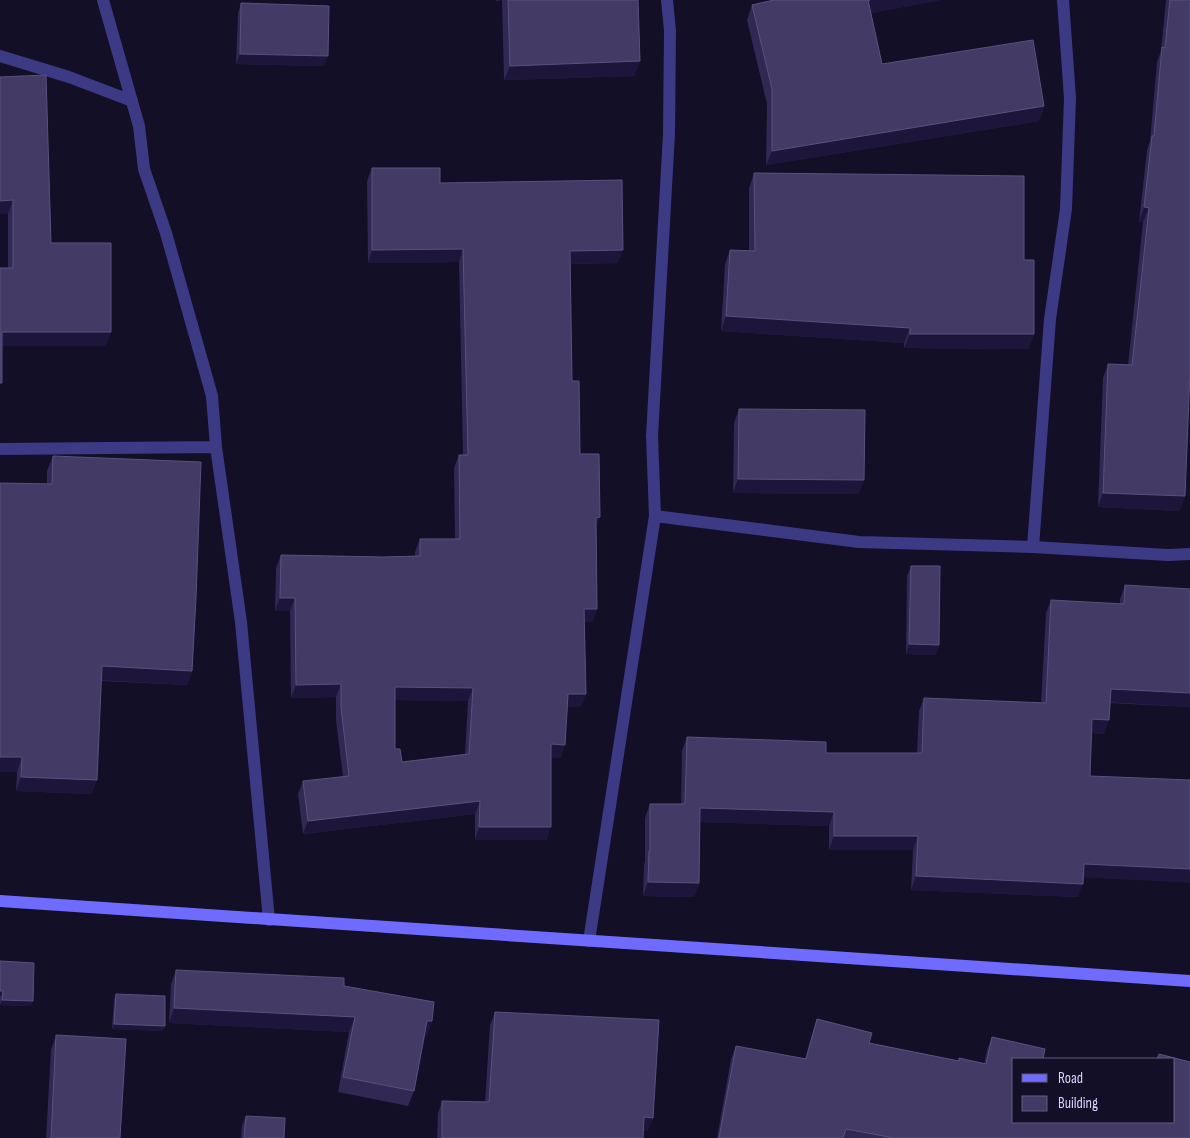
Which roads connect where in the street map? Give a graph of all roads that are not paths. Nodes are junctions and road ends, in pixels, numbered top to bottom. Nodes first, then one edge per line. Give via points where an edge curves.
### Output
1 (103, 0) edge
2 (666, 0) edge
3 (1063, 0) edge
4 (0, 56) edge
5 (132, 101) junction
6 (216, 447) junction
7 (0, 449) edge
8 (655, 516) junction
9 (1033, 547) junction
10 (1190, 554) edge
11 (0, 901) edge
12 (269, 920) junction
13 (589, 941) junction
14 (1190, 981) edge

1 - 5 street
2 - 8 street via 670,31 668,134 652,436
3 - 9 street via 1070,98 1066,209 1050,319
4 - 5 street
5 - 6 street via 139,126 144,169 166,233 212,396
6 - 7 street
6 - 12 street via 241,622
8 - 9 street via 859,542
8 - 13 street
9 - 10 street
11 - 12 main road
12 - 13 main road
13 - 14 main road

